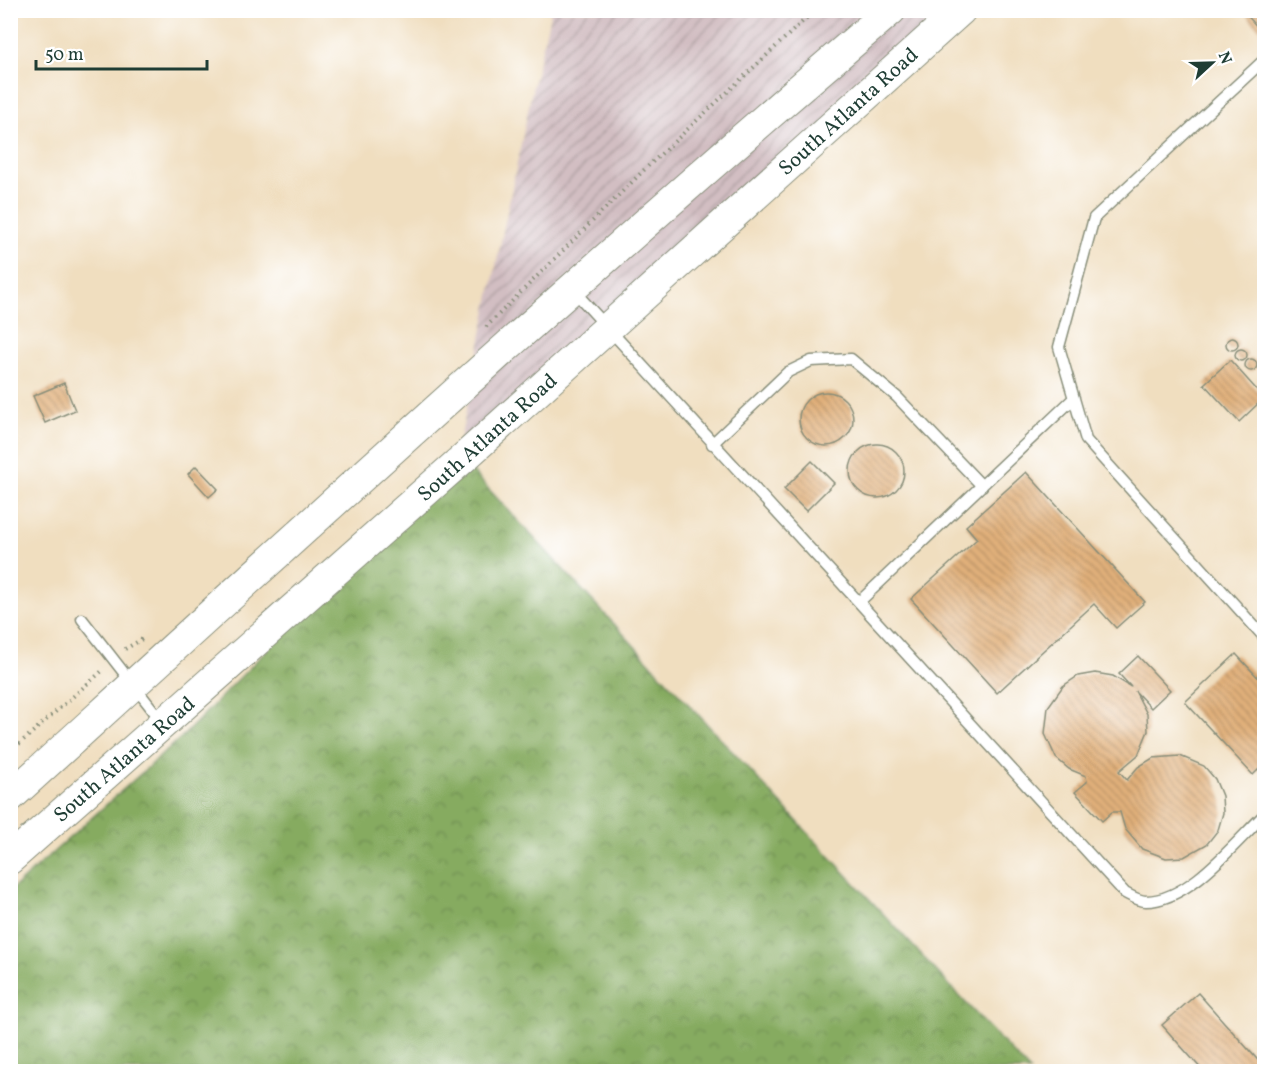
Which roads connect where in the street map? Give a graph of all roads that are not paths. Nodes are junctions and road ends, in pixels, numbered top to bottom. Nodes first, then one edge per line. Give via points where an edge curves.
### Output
1 (891, 10) edge
2 (961, 10) edge
3 (1264, 60) edge
4 (572, 288) junction
5 (608, 329) junction
6 (1074, 398) junction
7 (712, 444) junction
8 (982, 486) junction
9 (859, 602) junction
10 (82, 619) dead end
11 (1264, 637) edge
12 (133, 685) junction
13 (164, 724) junction
14 (10, 797) edge
15 (1264, 815) edge
16 (10, 859) edge

1 - 4 main road
2 - 5 main road, South Atlanta Road
3 - 6 lane via 1094,218 1059,347
4 - 5 lane
4 - 12 main road
5 - 7 lane
5 - 13 main road, South Atlanta Road
6 - 8 lane
6 - 11 lane via 1086,440
7 - 8 lane via 788,372 811,361 851,359 897,397
7 - 9 lane
8 - 9 lane
9 - 15 lane via 1125,893 1143,902 1161,900 1185,890
10 - 12 lane
12 - 13 lane
12 - 14 main road
13 - 16 main road, South Atlanta Road

